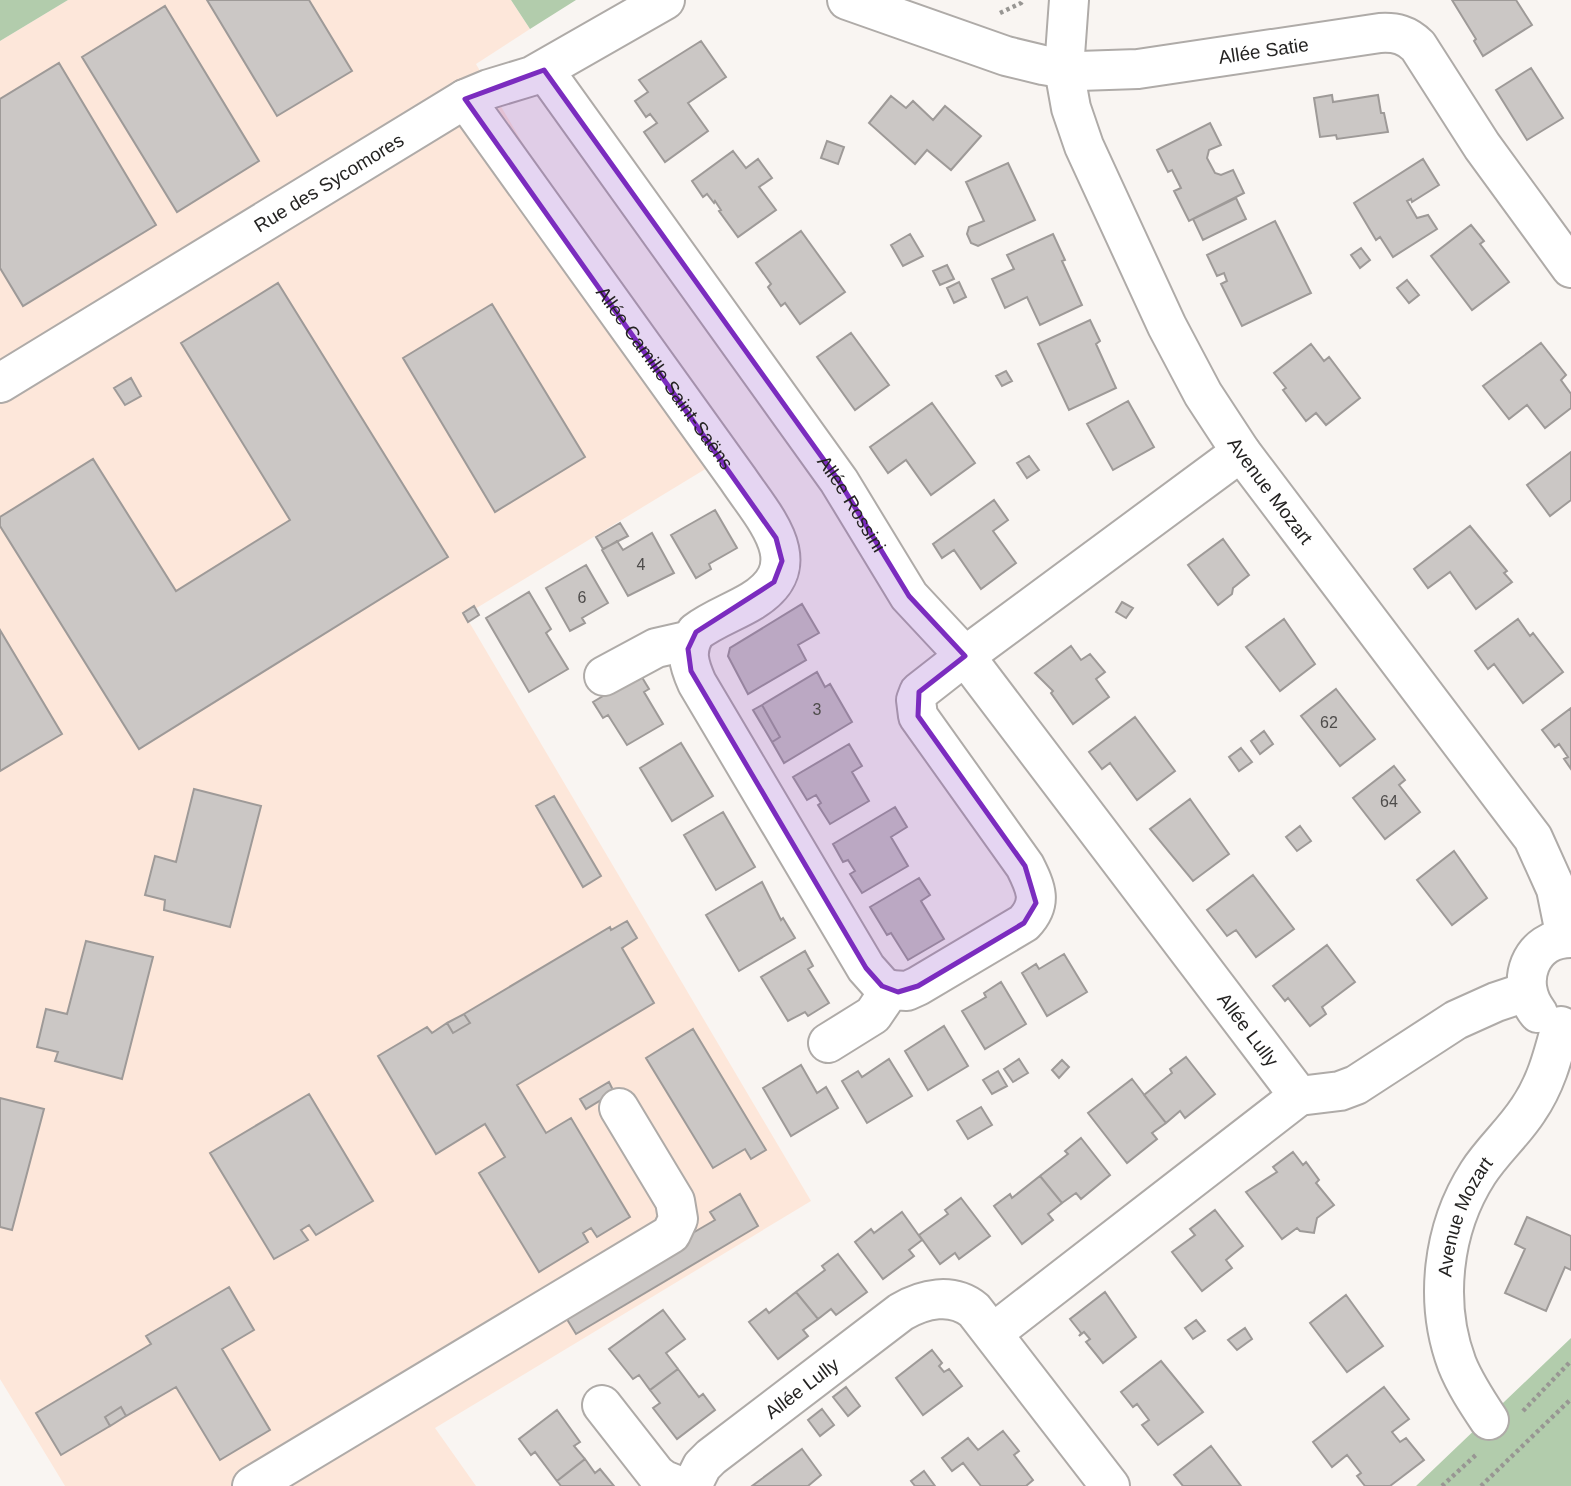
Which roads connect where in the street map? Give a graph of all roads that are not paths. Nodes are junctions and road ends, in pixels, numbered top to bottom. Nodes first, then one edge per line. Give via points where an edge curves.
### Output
1 (665, 0) edge
2 (847, 0) edge
3 (1069, 0) edge
4 (1064, 69) junction
5 (544, 70) junction
6 (465, 99) junction
7 (1571, 268) edge
8 (0, 383) edge
9 (1241, 452) junction
10 (691, 640) junction
11 (965, 656) junction
12 (604, 676) dead end
13 (1568, 938) edge
14 (890, 990) junction
15 (1526, 992) junction
16 (1566, 1027) edge
17 (828, 1043) dead end
18 (1299, 1096) junction
19 (620, 1108) dead end
20 (993, 1332) junction
21 (602, 1405) dead end
22 (1496, 1429) road end
23 (252, 1486) edge
24 (679, 1486) edge
25 (692, 1486) edge
26 (1110, 1486) edge

1 - 5 street, Rue des Sycomores
2 - 4 street, Allée Satie via 1006,56
3 - 4 street, Avenue Mozart
4 - 7 street, Allée Satie via 1128,70 1380,33 1401,34 1418,46 1482,146
4 - 9 street, Avenue Mozart via 1084,146 1152,295 1189,369
5 - 6 street, Rue des Sycomores
5 - 11 street, Allée Rossini via 839,481 909,597
6 - 8 street, Rue des Sycomores
6 - 10 street, Allée Camille Saint-Saëns via 776,538 782,561 774,582 751,601 703,627
9 - 11 street
9 - 13 street, Avenue Mozart via 1524,825 1556,889
10 - 12 street, Allée Camille Saint-Saëns via 656,648
10 - 14 street via 688,659 697,683 866,968
11 - 14 street via 919,692 918,716 1025,866 1036,903 1024,923 907,991
11 - 18 street, Allée Lully
13 - 15 street via 1545,945 1534,956 1527,970
14 - 17 street via 873,1015
15 - 16 street via 1536,1012
15 - 18 street via 1456,1020 1356,1085
16 - 22 street, Avenue Mozart via 1539,1093 1469,1188 1445,1267 1451,1346 1466,1384
18 - 20 street
19 - 23 street via 675,1201 678,1219 671,1234
20 - 25 street, Allée Lully via 959,1301 912,1305 711,1457
20 - 26 street, Allée Lully
21 - 24 street via 656,1474

